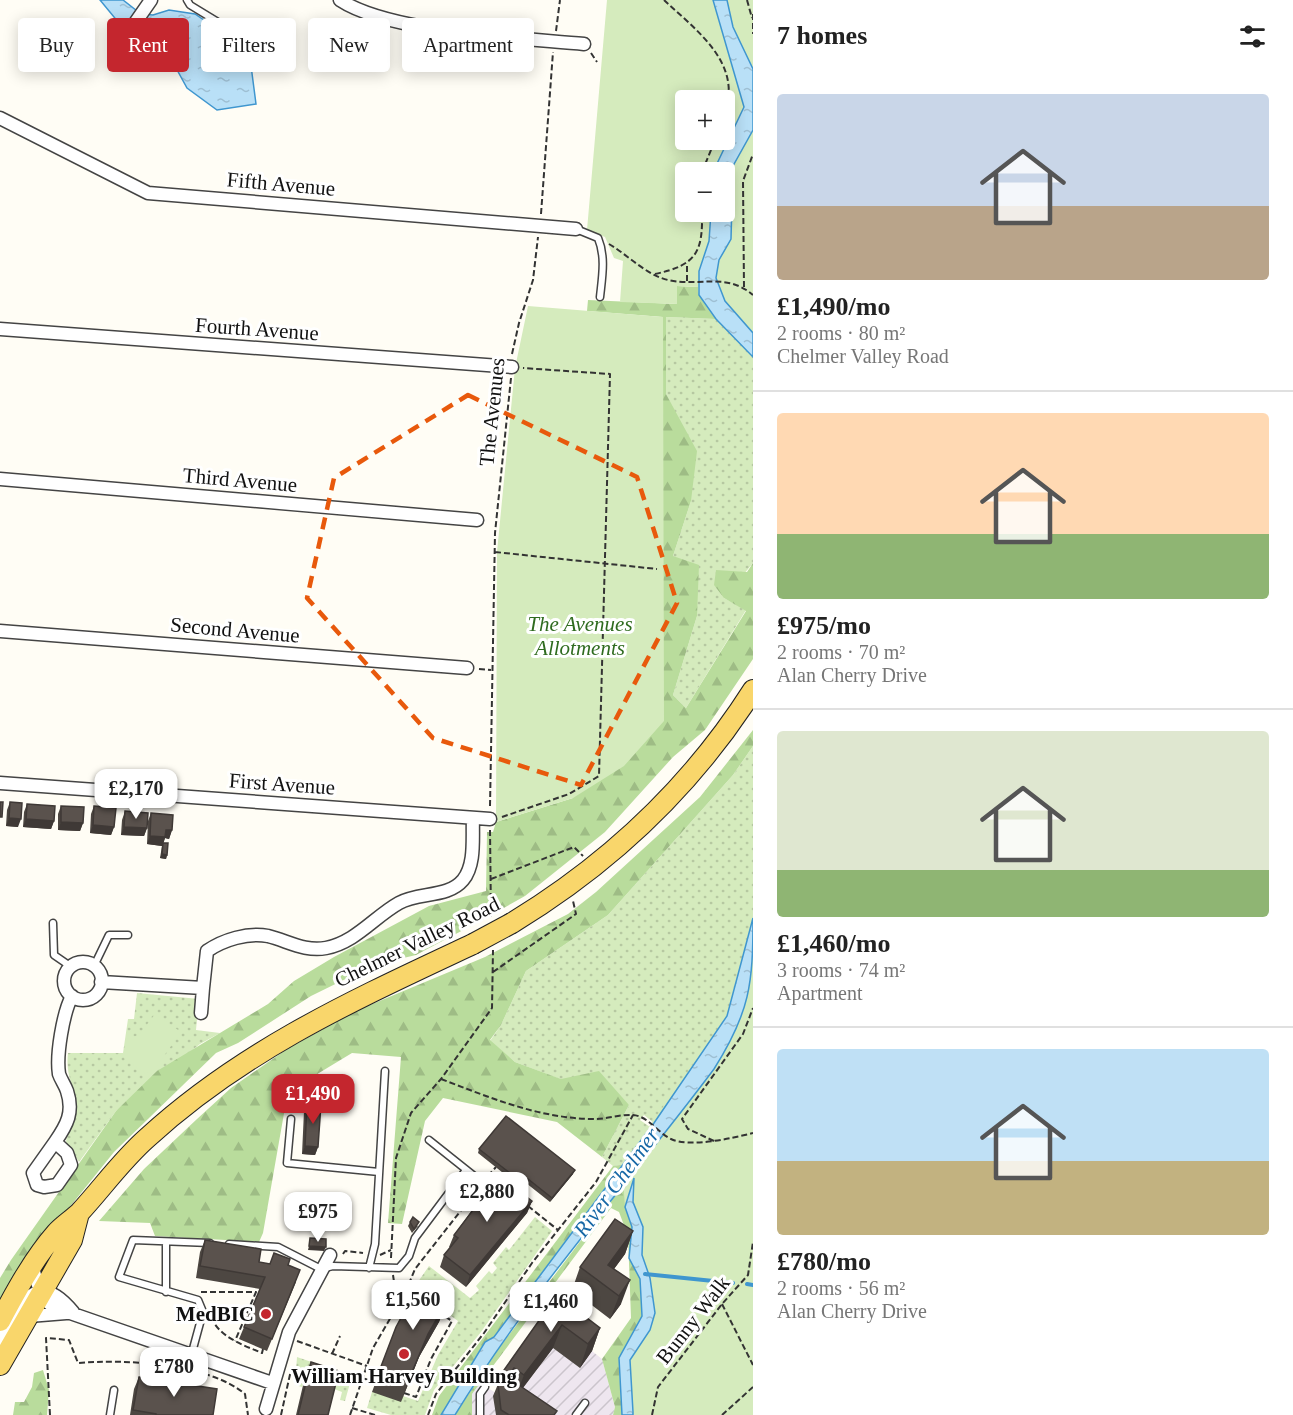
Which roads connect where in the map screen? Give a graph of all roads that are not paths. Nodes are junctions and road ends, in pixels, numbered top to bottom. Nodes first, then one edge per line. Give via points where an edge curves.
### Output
1 (151, 0) edge
2 (187, 0) edge
3 (340, 0) edge
4 (138, 18) edge
5 (211, 18) edge
6 (584, 44) dead end
7 (0, 118) edge
8 (576, 229) joint
9 (600, 297) dead end
10 (0, 329) edge
11 (512, 367) road end
12 (0, 480) edge
13 (477, 520) dead end
14 (0, 631) edge
15 (467, 668) dead end
16 (753, 690) edge
17 (0, 783) edge
18 (473, 818) junction
19 (490, 819) road end
20 (53, 923) dead end
21 (128, 935) dead end
22 (70, 966) junction
23 (94, 966) junction
24 (101, 982) junction
25 (203, 988) junction
26 (72, 996) junction
27 (201, 1013) dead end
28 (385, 1071) dead end
29 (291, 1119) dead end
30 (429, 1140) dead end
31 (55, 1142) dead end
32 (466, 1170) junction
33 (379, 1172) junction
34 (483, 1183) road end
35 (79, 1213) junction
36 (166, 1242) junction
37 (328, 1263) junction
38 (33, 1265) junction
39 (369, 1268) junction
40 (42, 1290) junction
41 (170, 1293) junction
42 (74, 1313) junction
43 (28, 1316) junction
44 (0, 1321) edge
45 (0, 1339) edge
46 (191, 1356) junction
47 (0, 1365) edge
48 (272, 1383) junction
49 (485, 1387) dead end
50 (114, 1390) dead end
51 (585, 1403) dead end
52 (265, 1412) edge
53 (110, 1415) edge
54 (480, 1415) edge
55 (576, 1415) edge

1 - 4 street
2 - 5 lane
3 - 6 street via 386,20
7 - 8 street, Fifth Avenue via 148,193
8 - 9 lane via 598,238 603,256
10 - 11 street, Fourth Avenue
12 - 13 street, Third Avenue
14 - 15 street, Second Avenue
16 - 35 main road, Chelmer Valley Road, bridge via 666,802 594,867 512,923 325,1014 239,1065 148,1137 116,1167
17 - 18 street, First Avenue
18 - 19 street, First Avenue
18 - 25 street via 470,867 454,888 399,903 353,938 326,948 306,949 267,936 243,936 219,943 207,951
20 - 22 lane via 54,955
21 - 23 lane via 110,934
22 - 23 street via 82,962
22 - 26 street via 64,982
23 - 24 street
24 - 25 street
24 - 26 street via 91,998
25 - 27 street
26 - 31 street via 65,1009 59,1068 70,1115
28 - 33 lane
29 - 33 lane via 287,1163
30 - 32 lane
32 - 34 lane
32 - 39 lane via 415,1238 409,1257 399,1268
33 - 39 lane via 374,1254
35 - 38 main road, Chelmer Valley Road via 56,1233
35 - 40 main road, Chelmer Valley Road via 72,1240
36 - 37 lane via 278,1247
36 - 41 lane
36 - 41 lane via 133,1240 119,1277
37 - 39 lane
37 - 48 street via 290,1332
38 - 40 street
38 - 44 main road, Chelmer Valley Road
40 - 42 street via 53,1307
40 - 43 main road, Chelmer Valley Road
40 - 45 street, Chelmer Valley Road via 26,1300
41 - 46 lane via 198,1300 203,1312
42 - 43 street
42 - 46 street
43 - 47 main road, Chelmer Valley Road
46 - 48 street
48 - 52 street
49 - 54 lane via 480,1394
50 - 53 lane
51 - 55 lane

